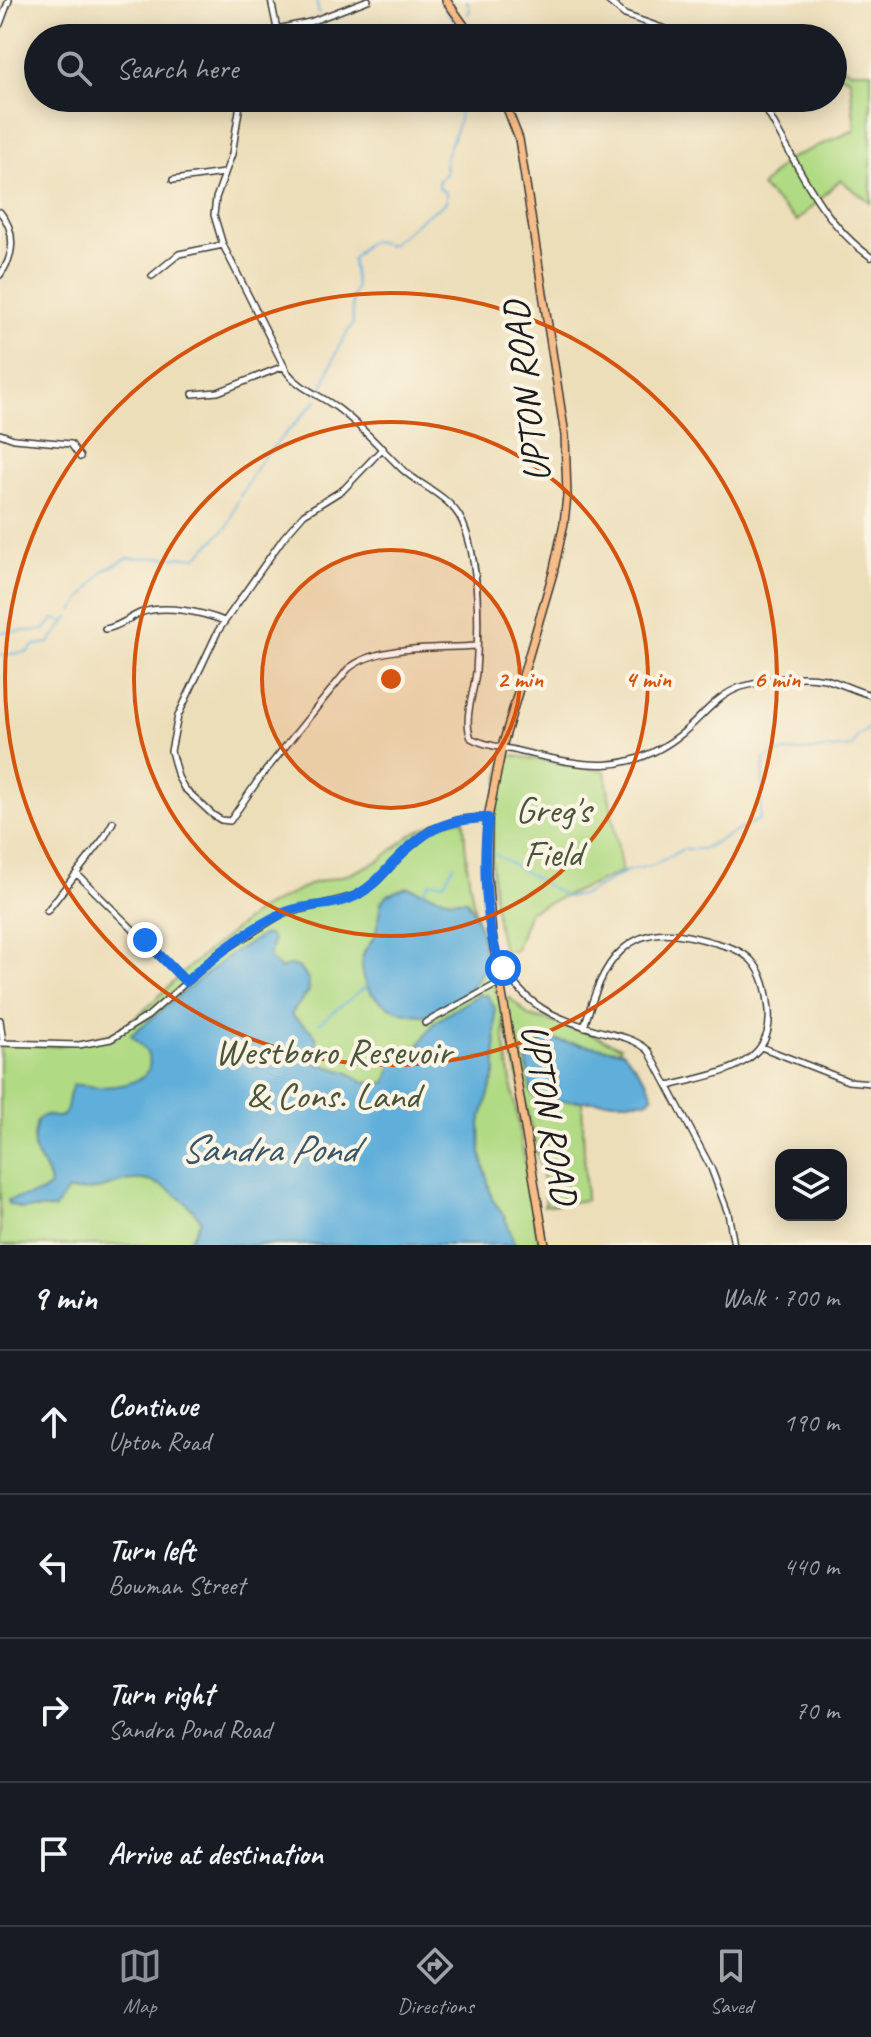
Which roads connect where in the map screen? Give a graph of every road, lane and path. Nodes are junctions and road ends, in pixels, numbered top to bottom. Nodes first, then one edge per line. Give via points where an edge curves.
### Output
1 (9, 0) edge
2 (271, 0) edge
3 (368, 0) edge
4 (446, 0) edge
5 (607, 0) edge
6 (1, 19) edge
7 (276, 24) edge
8 (301, 24) edge
9 (463, 24) edge
10 (651, 24) edge
11 (239, 112) edge
12 (508, 112) edge
13 (767, 112) edge
14 (224, 173) junction
15 (173, 180) dead end
16 (0, 212) edge
17 (223, 245) junction
18 (871, 257) edge
19 (0, 275) edge
20 (152, 276) dead end
21 (284, 366) junction
22 (193, 394) dead end
23 (0, 434) edge
24 (383, 448) junction
25 (80, 457) dead end
26 (224, 621) junction
27 (105, 629) dead end
28 (476, 646) junction
29 (871, 695) edge
30 (502, 747) junction
31 (488, 818) junction
32 (113, 822) dead end
33 (77, 874) junction
34 (47, 911) dead end
35 (494, 952) junction
36 (186, 982) junction
37 (499, 983) junction
38 (0, 1020) edge
39 (425, 1023) dead end
40 (584, 1027) junction
41 (1, 1043) edge
42 (761, 1047) junction
43 (871, 1083) edge
44 (669, 1086) junction
45 (545, 1245) edge
46 (734, 1245) edge

1 - 6 street
2 - 7 street
3 - 8 street
4 - 9 main road
5 - 10 street via 625,15
11 - 14 street
12 - 30 main road, UPTON ROAD via 528,185 565,435 567,496 553,573
13 - 18 street via 820,204
14 - 15 street
14 - 17 street via 214,206
16 - 19 street via 9,225 12,246
17 - 20 street via 179,254
17 - 21 street
21 - 22 street via 230,388
21 - 24 street via 293,380 336,407
23 - 25 street via 71,444
24 - 26 street via 344,489 304,514
24 - 28 street via 411,477 451,505 462,521 476,580
26 - 27 street via 152,610
26 - 28 street via 178,716 171,751 184,788 213,815 228,821 357,662 374,654
28 - 30 street via 469,733 475,741
29 - 30 street via 813,677 739,688 659,750 609,766
30 - 31 main road, UPTON ROAD
31 - 35 main road, UPTON ROAD via 487,887
31 - 36 street via 461,819 430,830 358,895 280,915 218,954
32 - 33 street
33 - 34 street
33 - 36 street
35 - 37 main road, UPTON ROAD
35 - 40 street via 528,1000
36 - 41 street via 148,1016 111,1039 79,1045
37 - 39 street
37 - 45 main road, UPTON ROAD
38 - 41 street
40 - 42 street via 619,952 639,938 675,932 733,949 753,961 765,982 769,1006
40 - 44 street via 640,1043
42 - 43 street via 848,1081
42 - 44 street via 738,1065
44 - 46 street via 720,1190

